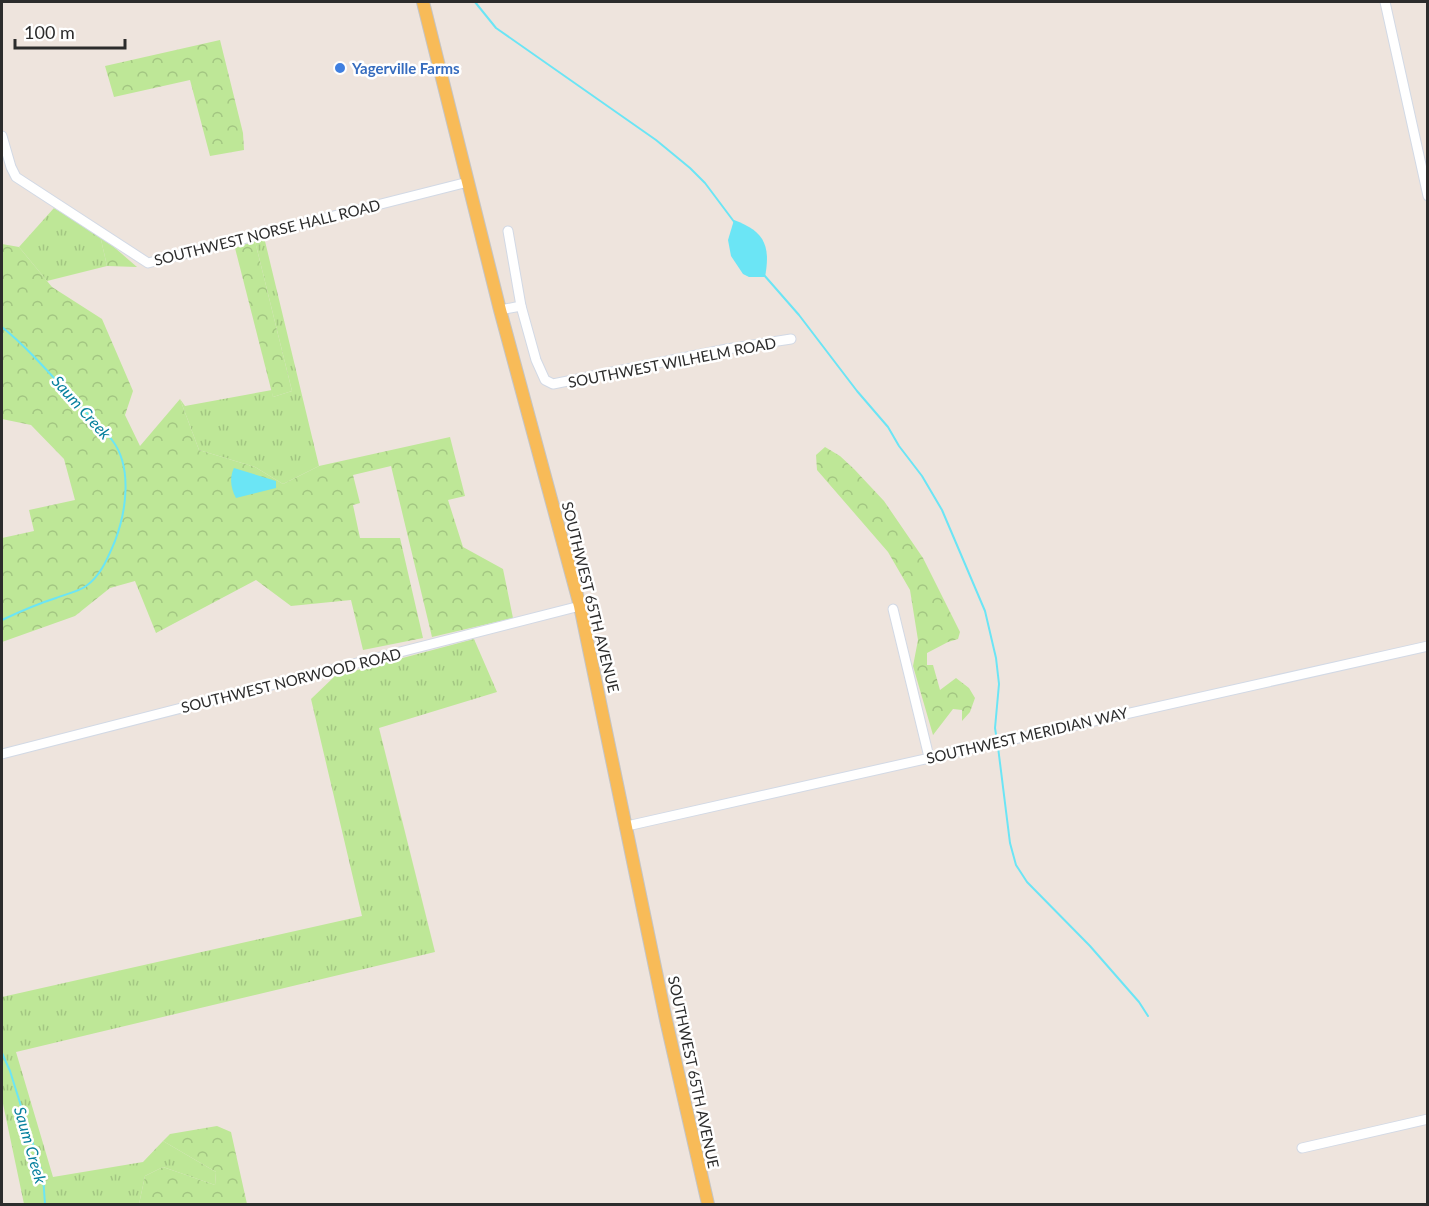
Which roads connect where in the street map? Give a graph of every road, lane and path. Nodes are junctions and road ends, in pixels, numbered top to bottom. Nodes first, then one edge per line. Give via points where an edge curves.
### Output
1 (423, 2) edge
2 (1385, 2) edge
3 (2, 136) edge
4 (468, 182) junction
5 (1428, 196) edge
6 (508, 231) dead end
7 (522, 306) junction
8 (500, 310) junction
9 (791, 339) dead end
10 (580, 606) junction
11 (893, 609) dead end
12 (1428, 646) edge
13 (2, 754) edge
14 (929, 757) junction
15 (627, 826) junction
16 (1428, 1119) edge
17 (1302, 1148) dead end
18 (708, 1204) edge

1 - 4 main road, SOUTHWEST 65TH AVENUE
2 - 5 street
3 - 4 street, SOUTHWEST NORSE HALL ROAD via 16,177 148,263
4 - 8 main road, SOUTHWEST 65TH AVENUE
6 - 7 street
7 - 8 street
7 - 9 street, SOUTHWEST WILHELM ROAD via 540,373 553,384
8 - 10 main road, SOUTHWEST 65TH AVENUE
10 - 13 street, SOUTHWEST NORWOOD ROAD
10 - 15 main road, SOUTHWEST 65TH AVENUE
11 - 14 street
12 - 14 street, SOUTHWEST MERIDIAN WAY
14 - 15 street, SOUTHWEST MERIDIAN WAY
15 - 18 main road, SOUTHWEST 65TH AVENUE
16 - 17 street

